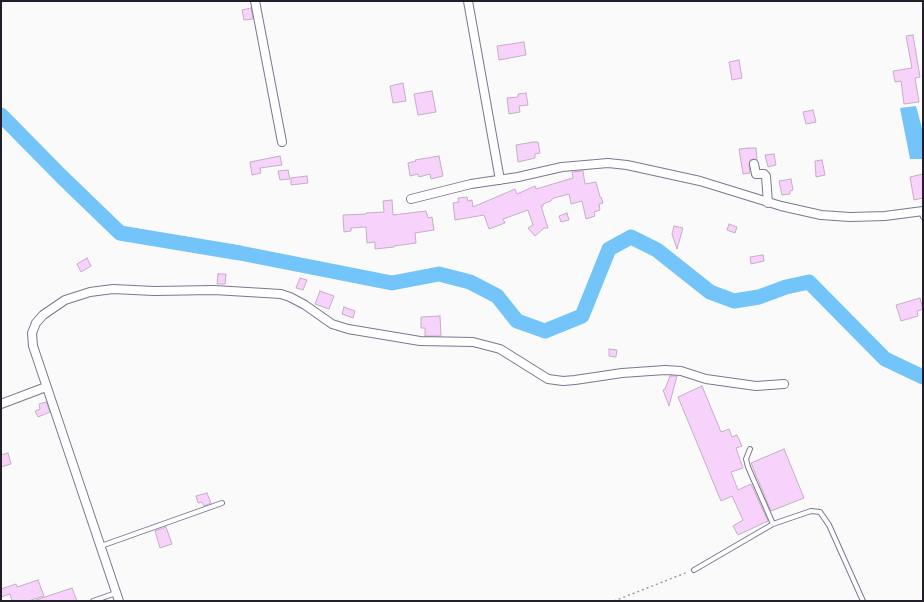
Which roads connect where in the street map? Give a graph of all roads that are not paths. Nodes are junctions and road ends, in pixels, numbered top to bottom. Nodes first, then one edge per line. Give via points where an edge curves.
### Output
1 (255, 1) edge
2 (468, 1) edge
3 (282, 142) dead end
4 (754, 164) dead end
5 (500, 180) junction
6 (411, 199) dead end
7 (768, 203) junction
8 (922, 213) edge
9 (784, 384) dead end
10 (46, 387) junction
11 (1, 404) edge
12 (750, 449) dead end
13 (222, 503) dead end
14 (773, 524) junction
15 (101, 546) junction
16 (694, 570) road end
17 (118, 597) edge
18 (93, 601) edge
19 (863, 601) edge

1 - 3 street
2 - 5 street
4 - 7 street via 756,174 766,176
5 - 6 street via 471,184
5 - 7 street via 562,167 608,163 700,181
7 - 8 street via 812,214 850,217
9 - 10 street via 756,386 665,370 575,380 548,379 500,349 473,342 420,341 348,329 332,324 305,305 281,294 214,290 113,289 90,292 65,300 36,323 32,333 33,346
10 - 11 street
10 - 15 street
12 - 14 lane via 746,459 748,467
13 - 15 lane
14 - 16 lane
14 - 19 lane via 811,511 820,512 829,525
15 - 17 street
17 - 18 lane

